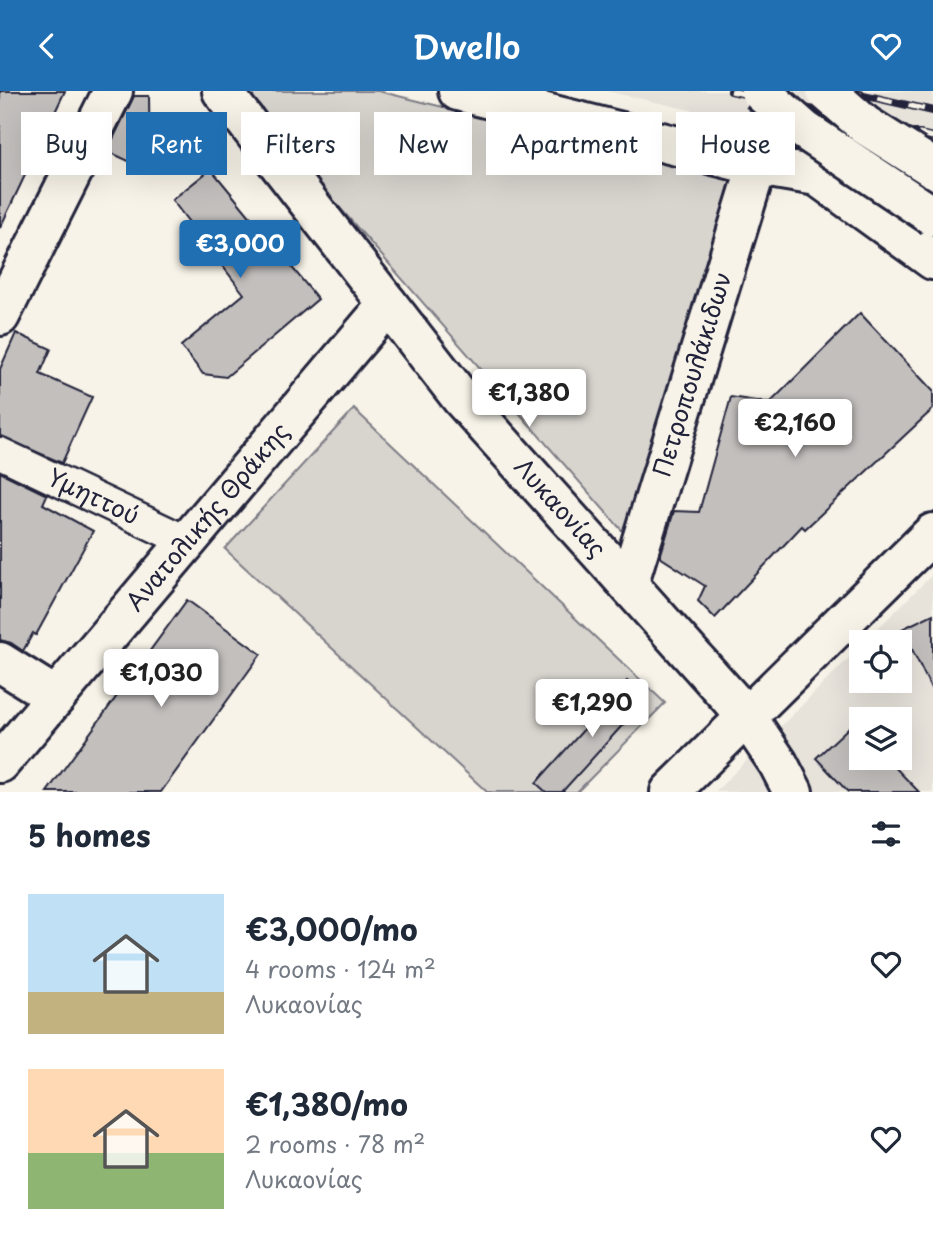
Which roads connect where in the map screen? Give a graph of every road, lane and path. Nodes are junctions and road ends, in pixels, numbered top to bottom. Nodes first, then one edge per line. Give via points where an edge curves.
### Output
1 (113, 91) edge
2 (222, 91) edge
3 (458, 91) edge
4 (760, 91) edge
5 (826, 91) edge
6 (676, 146) edge
7 (933, 168) edge
8 (795, 172) edge
9 (754, 175) edge
10 (933, 216) edge
11 (933, 260) edge
12 (388, 304) junction
13 (0, 316) edge
14 (0, 453) edge
15 (933, 533) edge
16 (188, 542) junction
17 (629, 582) junction
18 (0, 663) edge
19 (56, 697) junction
20 (747, 717) junction
21 (0, 763) edge
22 (670, 792) edge
23 (793, 792) edge

1 - 13 street
2 - 12 street, Λυκαονίας
3 - 6 street
4 - 10 street, bridge via 804,130
5 - 7 street, bridge via 865,125
8 - 11 street via 817,176
9 - 17 street, Πετροπουλάκιδων
12 - 16 street, Ανατολικής Θράκης
12 - 17 street, Λυκαονίας via 461,398
14 - 16 street, Υμηττού
15 - 20 street
16 - 19 street, Ανατολικής Θράκης
17 - 20 street, Λυκαονίας
18 - 19 street
19 - 21 street, Ανατολικής Θράκης
20 - 22 street
20 - 23 street, Λυκαονίας

